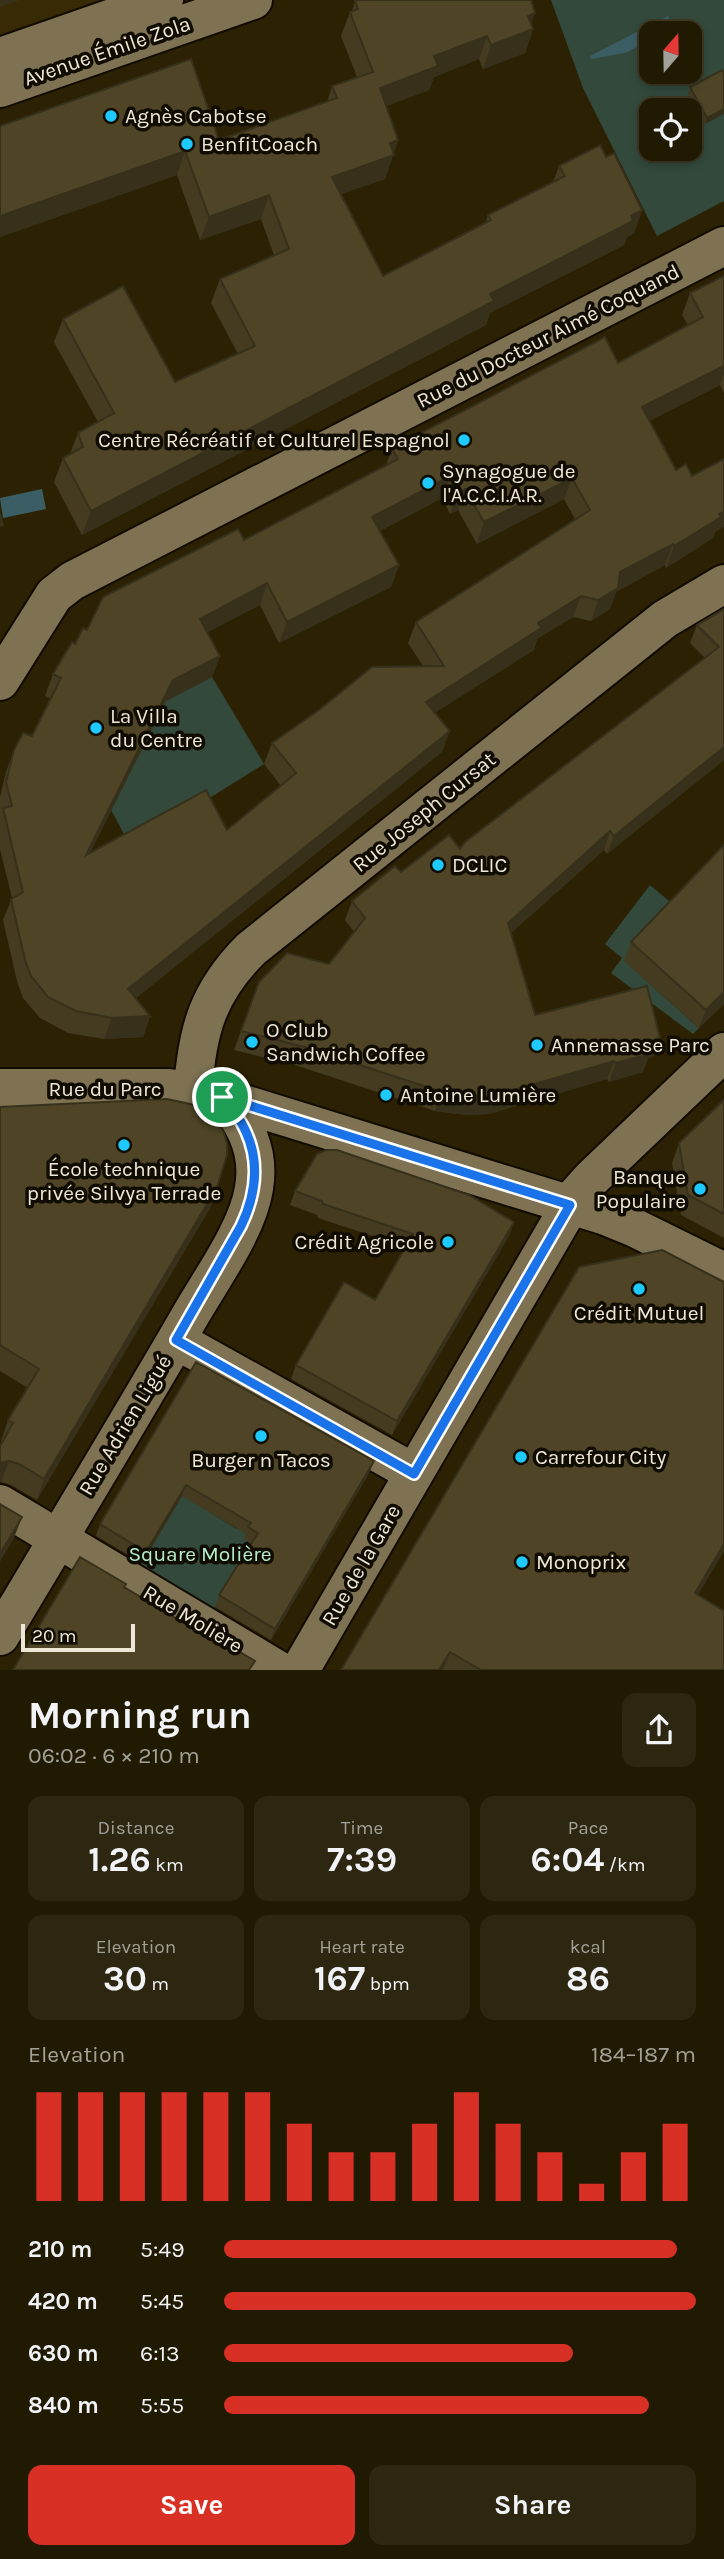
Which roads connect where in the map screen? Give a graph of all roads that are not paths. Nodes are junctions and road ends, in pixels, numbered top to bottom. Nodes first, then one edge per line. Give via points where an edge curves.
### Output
1 (164, 0) edge
2 (253, 0) edge
3 (0, 57) edge
4 (0, 88) edge
5 (724, 246) edge
6 (724, 584) edge
7 (0, 681) edge
8 (724, 1052) edge
9 (0, 1088) edge
10 (207, 1094) junction
11 (570, 1205) junction
12 (724, 1272) edge
13 (176, 1340) junction
14 (414, 1474) junction
15 (0, 1504) edge
16 (58, 1539) junction
17 (0, 1636) edge
18 (278, 1670) edge
19 (300, 1670) edge

1 - 3 street, Avenue Émile Zola
2 - 4 street, Avenue Émile Zola
5 - 7 street, Rue du Docteur Aimé Coquand via 72,581 54,595
6 - 10 street, Rue Joseph Cursat via 665,619 251,949 222,981 207,1012 199,1046
8 - 11 street, Rue de la Gare via 592,1178
9 - 10 street, Rue du Parc
10 - 11 street, Rue du Parc
10 - 13 street, Rue Adrien Ligué via 240,1118 247,1131 255,1186 241,1226
11 - 12 street, Rue du Parc via 635,1228
11 - 14 street, Rue de la Gare
13 - 14 street
13 - 16 street, Rue Adrien Ligué
14 - 19 street, Rue de la Gare
15 - 16 street, Rue Molière
16 - 17 street, Rue Adrien Ligué
16 - 18 street, Rue Molière

